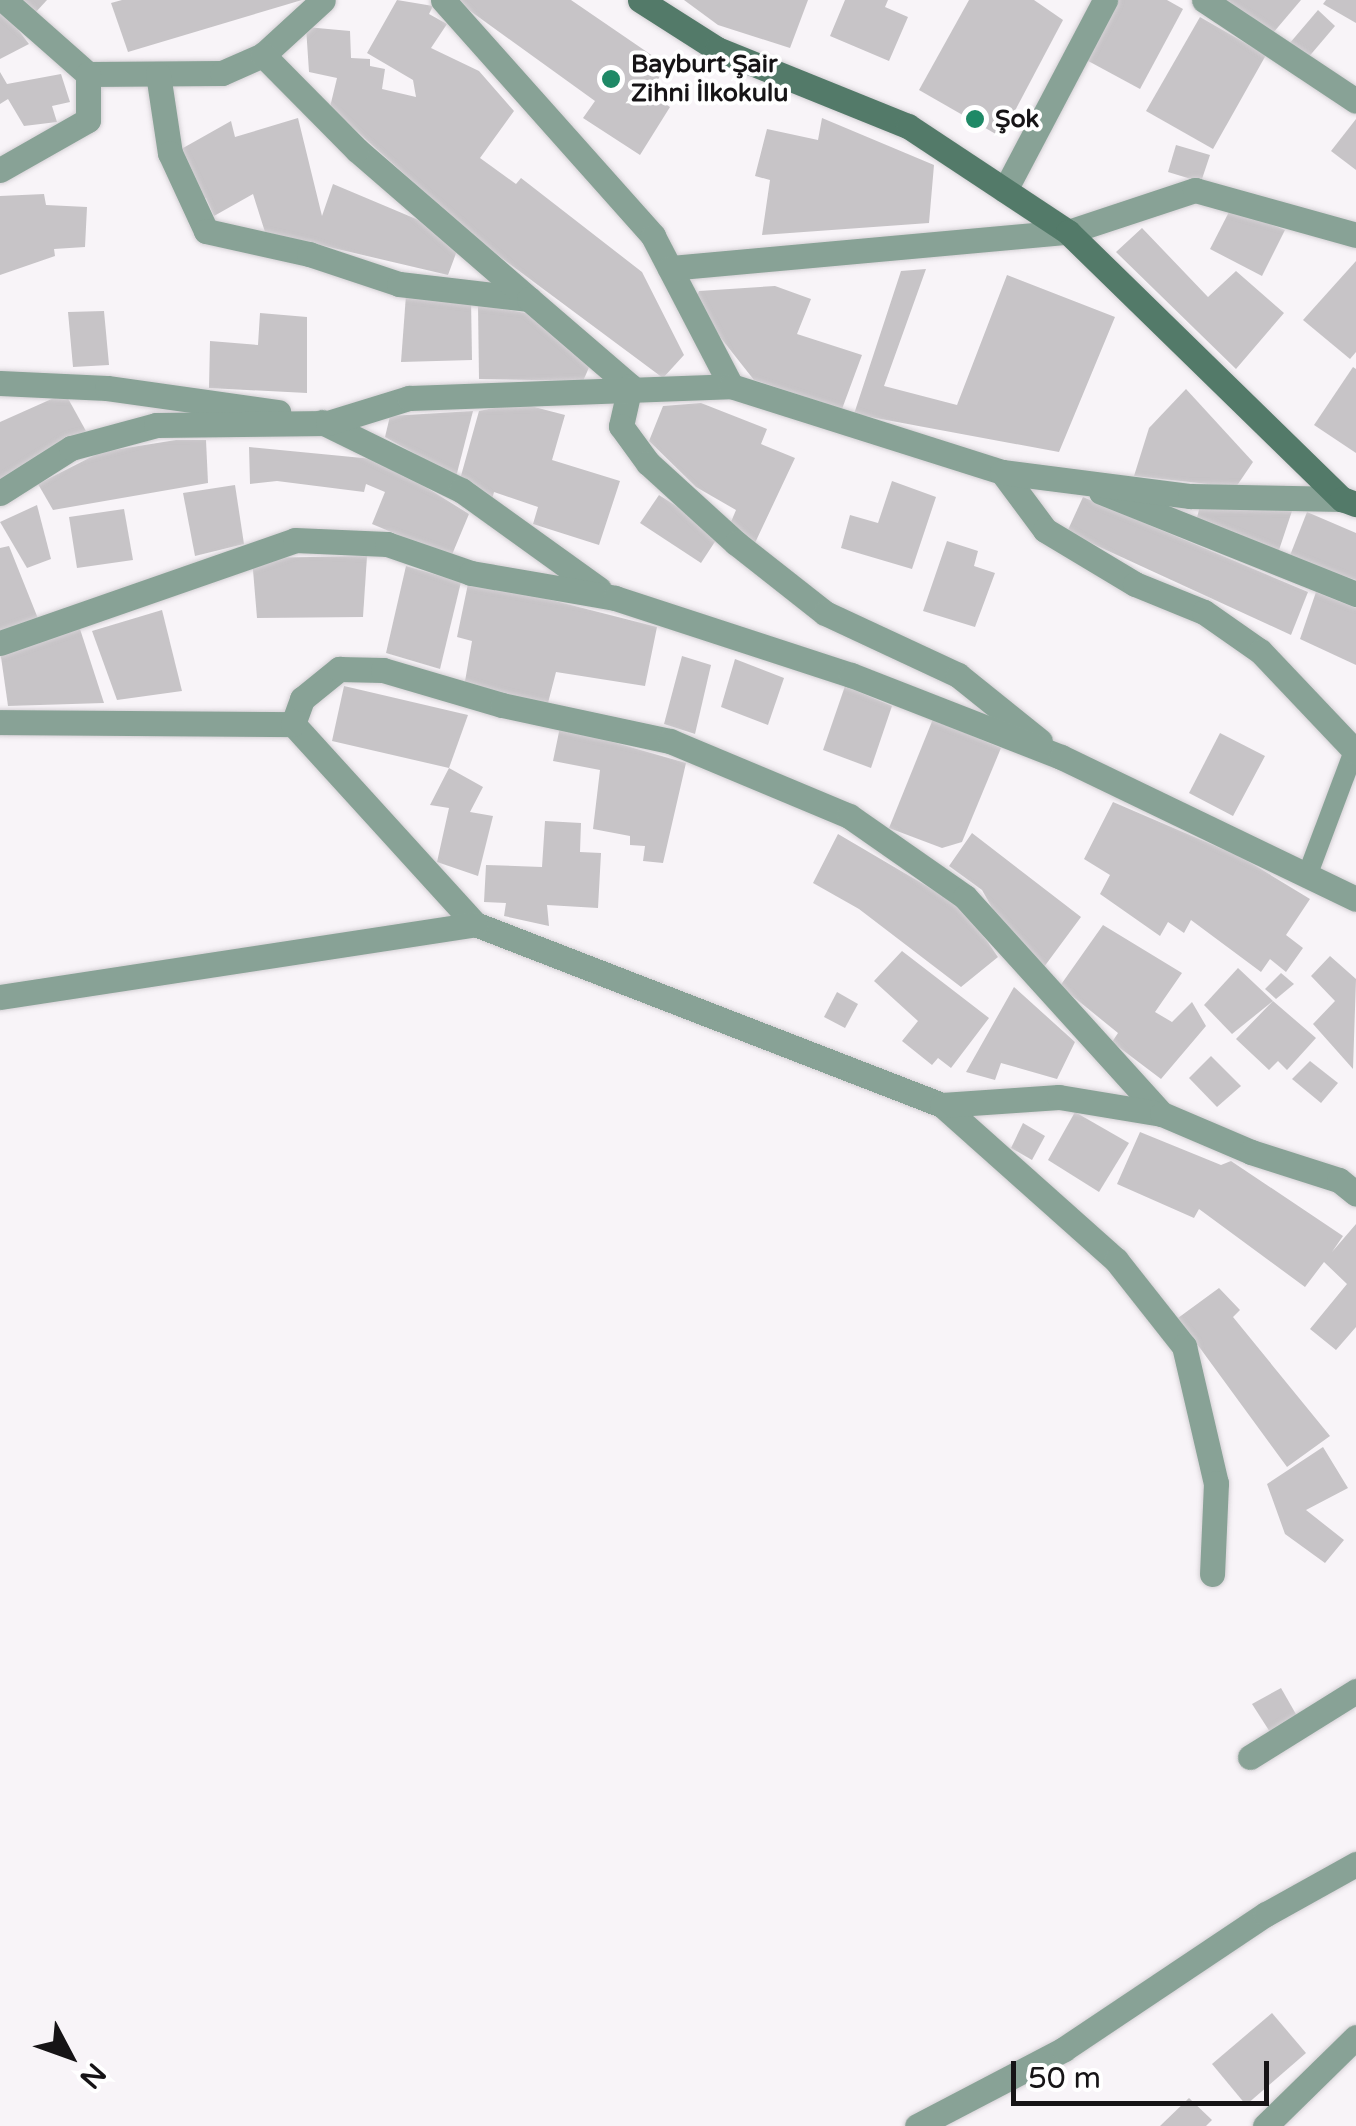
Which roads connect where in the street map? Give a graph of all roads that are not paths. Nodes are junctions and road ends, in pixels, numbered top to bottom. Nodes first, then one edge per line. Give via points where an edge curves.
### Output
1 (4, 0) edge
2 (324, 0) edge
3 (443, 0) edge
4 (640, 0) edge
5 (1105, 0) edge
6 (1204, 0) edge
7 (263, 55) junction
8 (88, 74) junction
9 (158, 74) junction
10 (1356, 101) edge
11 (0, 170) edge
12 (1005, 190) junction
13 (1068, 232) junction
14 (1356, 235) edge
15 (670, 268) junction
16 (529, 299) junction
17 (0, 383) edge
18 (630, 386) junction
19 (731, 386) junction
20 (328, 423) junction
21 (1002, 472) junction
22 (1079, 481) junction
23 (0, 493) edge
24 (1349, 502) edge
25 (1356, 594) edge
26 (615, 598) junction
27 (0, 643) edge
28 (0, 722) edge
29 (294, 724) junction
30 (1355, 752) edge
31 (1061, 757) junction
32 (1307, 876) junction
33 (1356, 899) edge
34 (475, 924) junction
35 (0, 997) edge
36 (942, 1106) junction
37 (1162, 1114) junction
38 (1350, 1180) edge
39 (1212, 1574) dead end
40 (1356, 1691) edge
41 (1250, 1757) dead end
42 (1356, 1864) edge
43 (1356, 2038) edge
44 (916, 2126) edge
45 (1265, 2126) edge

1 - 8 street
2 - 7 street
3 - 15 street via 654,236
4 - 12 main road via 717,49 908,126
5 - 12 street
6 - 10 street
7 - 9 street via 222,73
7 - 16 street via 357,150
8 - 9 street
8 - 11 street via 88,120
9 - 16 street via 170,154 206,231 309,254 398,284
12 - 13 main road
13 - 14 street via 1195,190
13 - 15 street
13 - 24 main road
15 - 19 street
16 - 18 street
17 - 20 street via 107,388
18 - 19 street
18 - 20 street via 409,398
18 - 31 street via 621,426 648,463 736,542 825,613 958,674
19 - 21 street
20 - 23 street via 156,425 71,448
20 - 26 street via 460,490 554,562
21 - 22 street
21 - 30 street via 1045,530 1135,584 1204,612 1260,651
22 - 24 street via 1190,496
22 - 25 street via 1185,530
26 - 27 street via 471,573 387,544 295,540
26 - 31 street via 851,675
28 - 29 street
29 - 34 street
29 - 37 street via 302,700 338,669 383,670 502,705 670,741 849,816 966,897
30 - 32 lane
31 - 32 street
32 - 33 street
34 - 35 street
34 - 36 street
36 - 37 street via 1060,1097
36 - 39 street via 1116,1260 1184,1346 1216,1484
37 - 38 street via 1251,1152
40 - 41 street
42 - 44 street via 1266,1914 1064,2049
43 - 45 street

